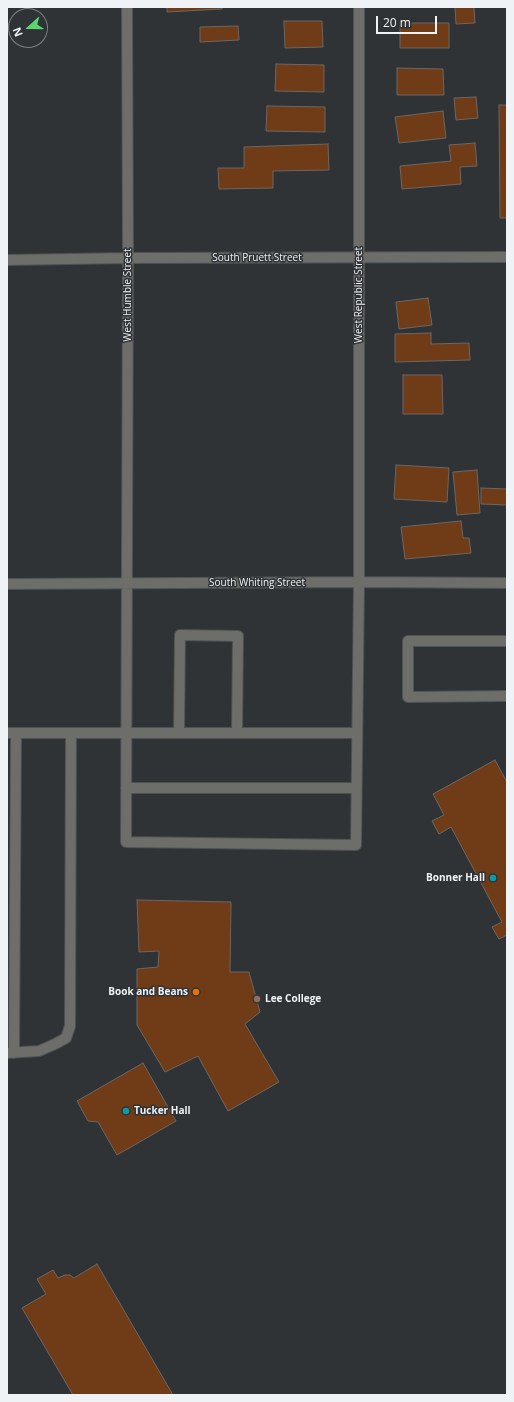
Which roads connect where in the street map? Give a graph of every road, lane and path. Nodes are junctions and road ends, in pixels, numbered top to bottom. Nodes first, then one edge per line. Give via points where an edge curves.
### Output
1 (127, 7) edge
2 (359, 7) edge
3 (507, 257) edge
4 (128, 258) junction
5 (359, 258) junction
6 (7, 260) edge
7 (359, 582) junction
8 (507, 583) edge
9 (7, 584) edge
10 (127, 584) junction
11 (507, 641) edge
12 (507, 696) edge
13 (11, 733) edge
14 (71, 733) junction
15 (126, 733) junction
16 (179, 733) junction
17 (237, 733) junction
18 (357, 733) junction
19 (126, 788) junction
20 (356, 788) junction
21 (10, 1053) edge

1 - 4 street, West Humble Street
2 - 5 street, West Republic Street
3 - 5 street, South Pruett Street
4 - 5 street, South Pruett Street
4 - 6 street, South Pruett Street
4 - 10 street, West Humble Street
5 - 7 street, West Republic Street
7 - 8 street, South Whiting Street
7 - 10 street, South Whiting Street
7 - 18 street, West Republic Street
9 - 10 street, South Whiting Street
10 - 15 street, West Humble Street
11 - 12 street via 408,641 408,697
13 - 14 street
13 - 21 street
14 - 15 street
14 - 21 street via 70,1026 66,1038 55,1044 39,1051
15 - 16 street
15 - 19 street, West Humble Street
16 - 17 street
16 - 17 street via 180,635 238,636
17 - 18 street
18 - 20 street, West Republic Street
19 - 20 street
19 - 20 street, West Humble Street via 126,842 356,845

